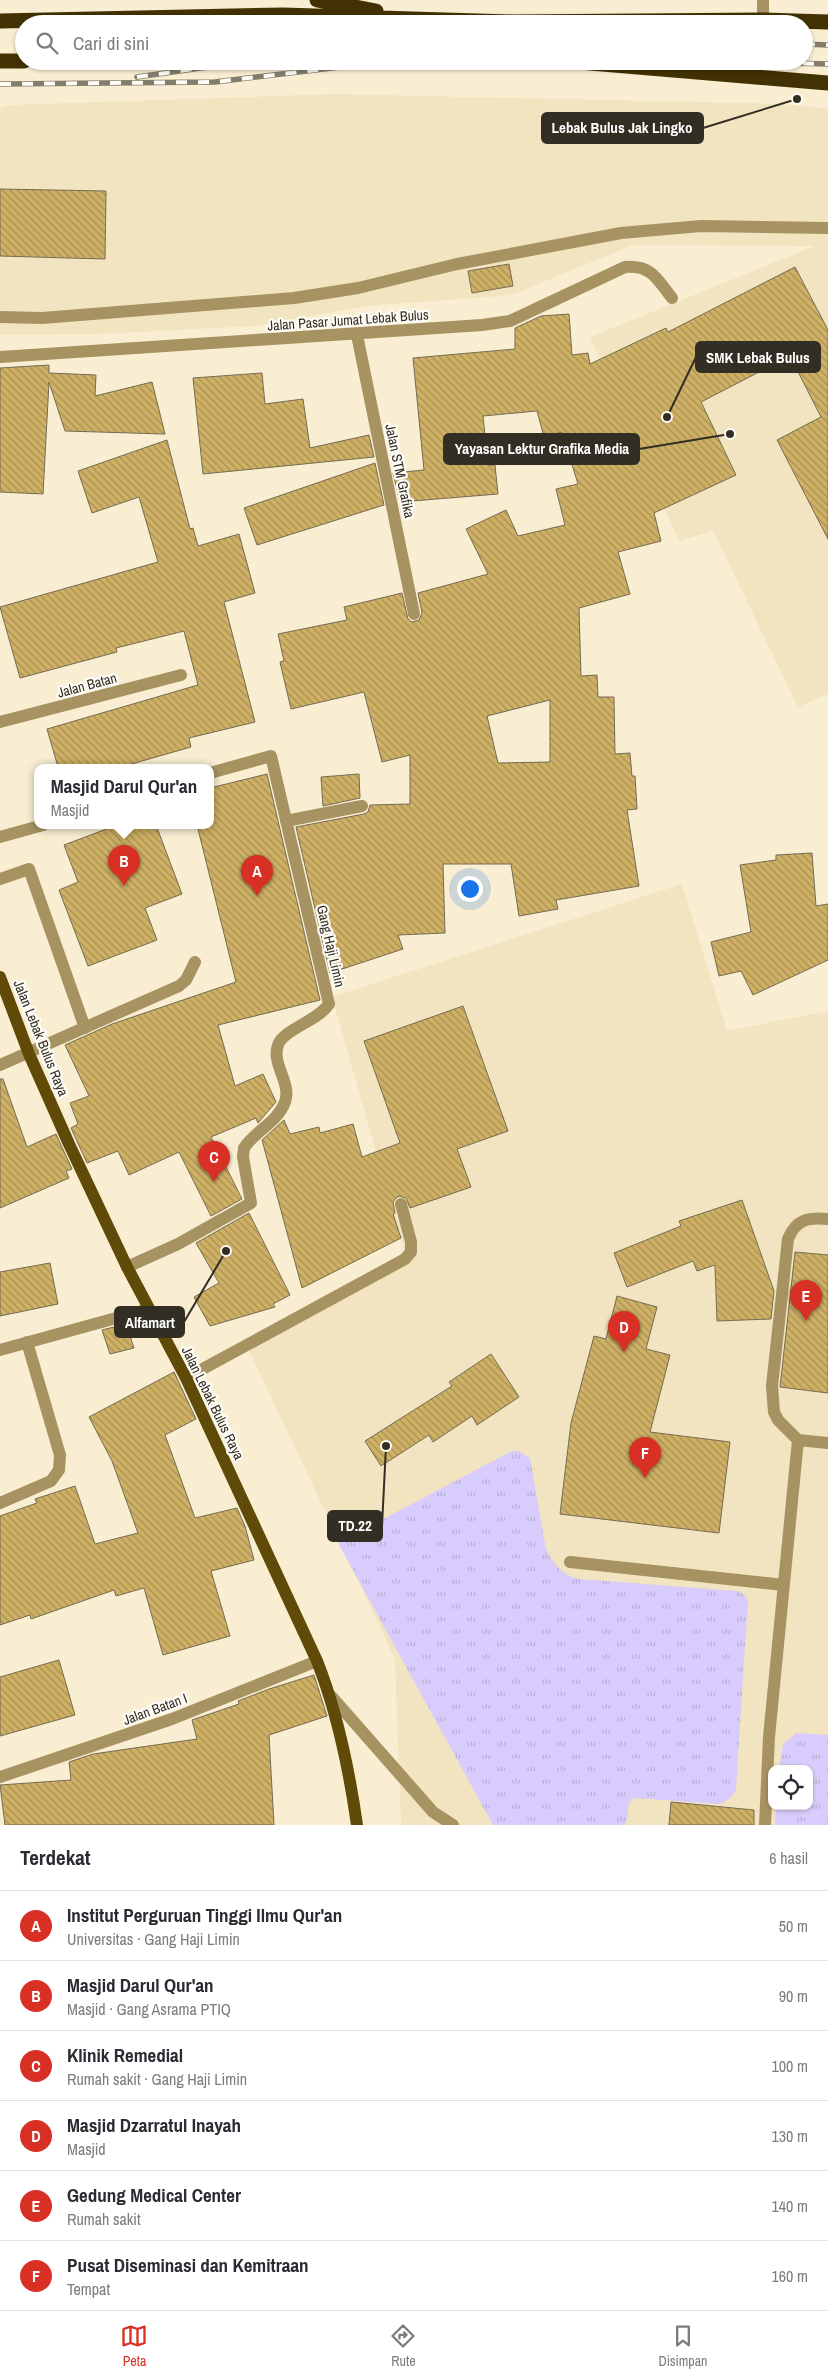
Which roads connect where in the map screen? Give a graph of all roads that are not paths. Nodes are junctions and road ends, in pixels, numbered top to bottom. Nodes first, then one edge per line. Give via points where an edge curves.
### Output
1 (317, 0) edge
2 (763, 0) edge
3 (397, 15) edge
4 (763, 15) edge
5 (0, 21) edge
6 (15, 21) edge
7 (813, 22) edge
8 (828, 22) edge
9 (0, 61) edge
10 (15, 61) edge
11 (674, 70) edge
12 (828, 83) edge
13 (828, 228) edge
14 (672, 298) dead end
15 (0, 317) edge
16 (357, 335) junction
17 (0, 357) edge
18 (414, 614) dead end
19 (181, 674) dead end
20 (0, 722) edge
21 (214, 773) edge
22 (362, 806) dead end
23 (286, 821) junction
24 (34, 828) edge
25 (0, 837) edge
26 (0, 879) edge
27 (195, 962) dead end
28 (0, 976) edge
29 (85, 1028) junction
30 (28, 1054) junction
31 (0, 1065) edge
32 (400, 1204) dead end
33 (828, 1219) edge
34 (127, 1267) junction
35 (149, 1309) junction
36 (27, 1342) junction
37 (0, 1350) edge
38 (186, 1378) junction
39 (798, 1440) junction
40 (828, 1443) edge
41 (0, 1504) edge
42 (570, 1562) dead end
43 (784, 1585) junction
44 (317, 1661) junction
45 (331, 1696) junction
46 (0, 1777) edge
47 (357, 1825) edge
48 (452, 1825) edge
49 (765, 1825) edge

1 - 3 highway
2 - 4 street
5 - 6 highway
7 - 8 highway
9 - 10 highway
11 - 12 highway
13 - 15 street via 701,226 620,233 457,264 358,288 294,298 42,318
14 - 16 street, Jalan Pasar Jumat Lebak Bulus via 650,271 642,267 625,267 510,321
16 - 17 street, Jalan Pasar Jumat Lebak Bulus
16 - 18 street, Jalan STM Grafika
19 - 20 street, Jalan Batan
21 - 23 street, Gang Haji Limin via 271,756
22 - 23 street
23 - 34 street, Gang Haji Limin via 329,1004 278,1045 277,1057 286,1101 280,1113 244,1148 251,1203 178,1244
24 - 25 street
26 - 29 street via 29,869
27 - 29 street via 179,986
28 - 30 main road, Jalan Lebak Bulus Raya
29 - 30 street
30 - 31 street
30 - 34 main road, Jalan Lebak Bulus Raya
32 - 38 street via 411,1242 411,1252 405,1259
33 - 39 street via 813,1217 802,1220 788,1239 772,1398 778,1420
34 - 35 main road, Jalan Lebak Bulus Raya
35 - 36 street
35 - 38 main road, Jalan Lebak Bulus Raya
36 - 37 street
36 - 41 street via 60,1455 59,1470 51,1481
38 - 44 main road, Jalan Lebak Bulus Raya
39 - 40 street
39 - 43 street
42 - 43 street
43 - 49 street
44 - 45 main road, Jalan Lebak Bulus Raya
44 - 46 street, Jalan Batan I via 172,1719
45 - 47 main road, Jalan Lebak Bulus Raya
45 - 48 street via 433,1812

